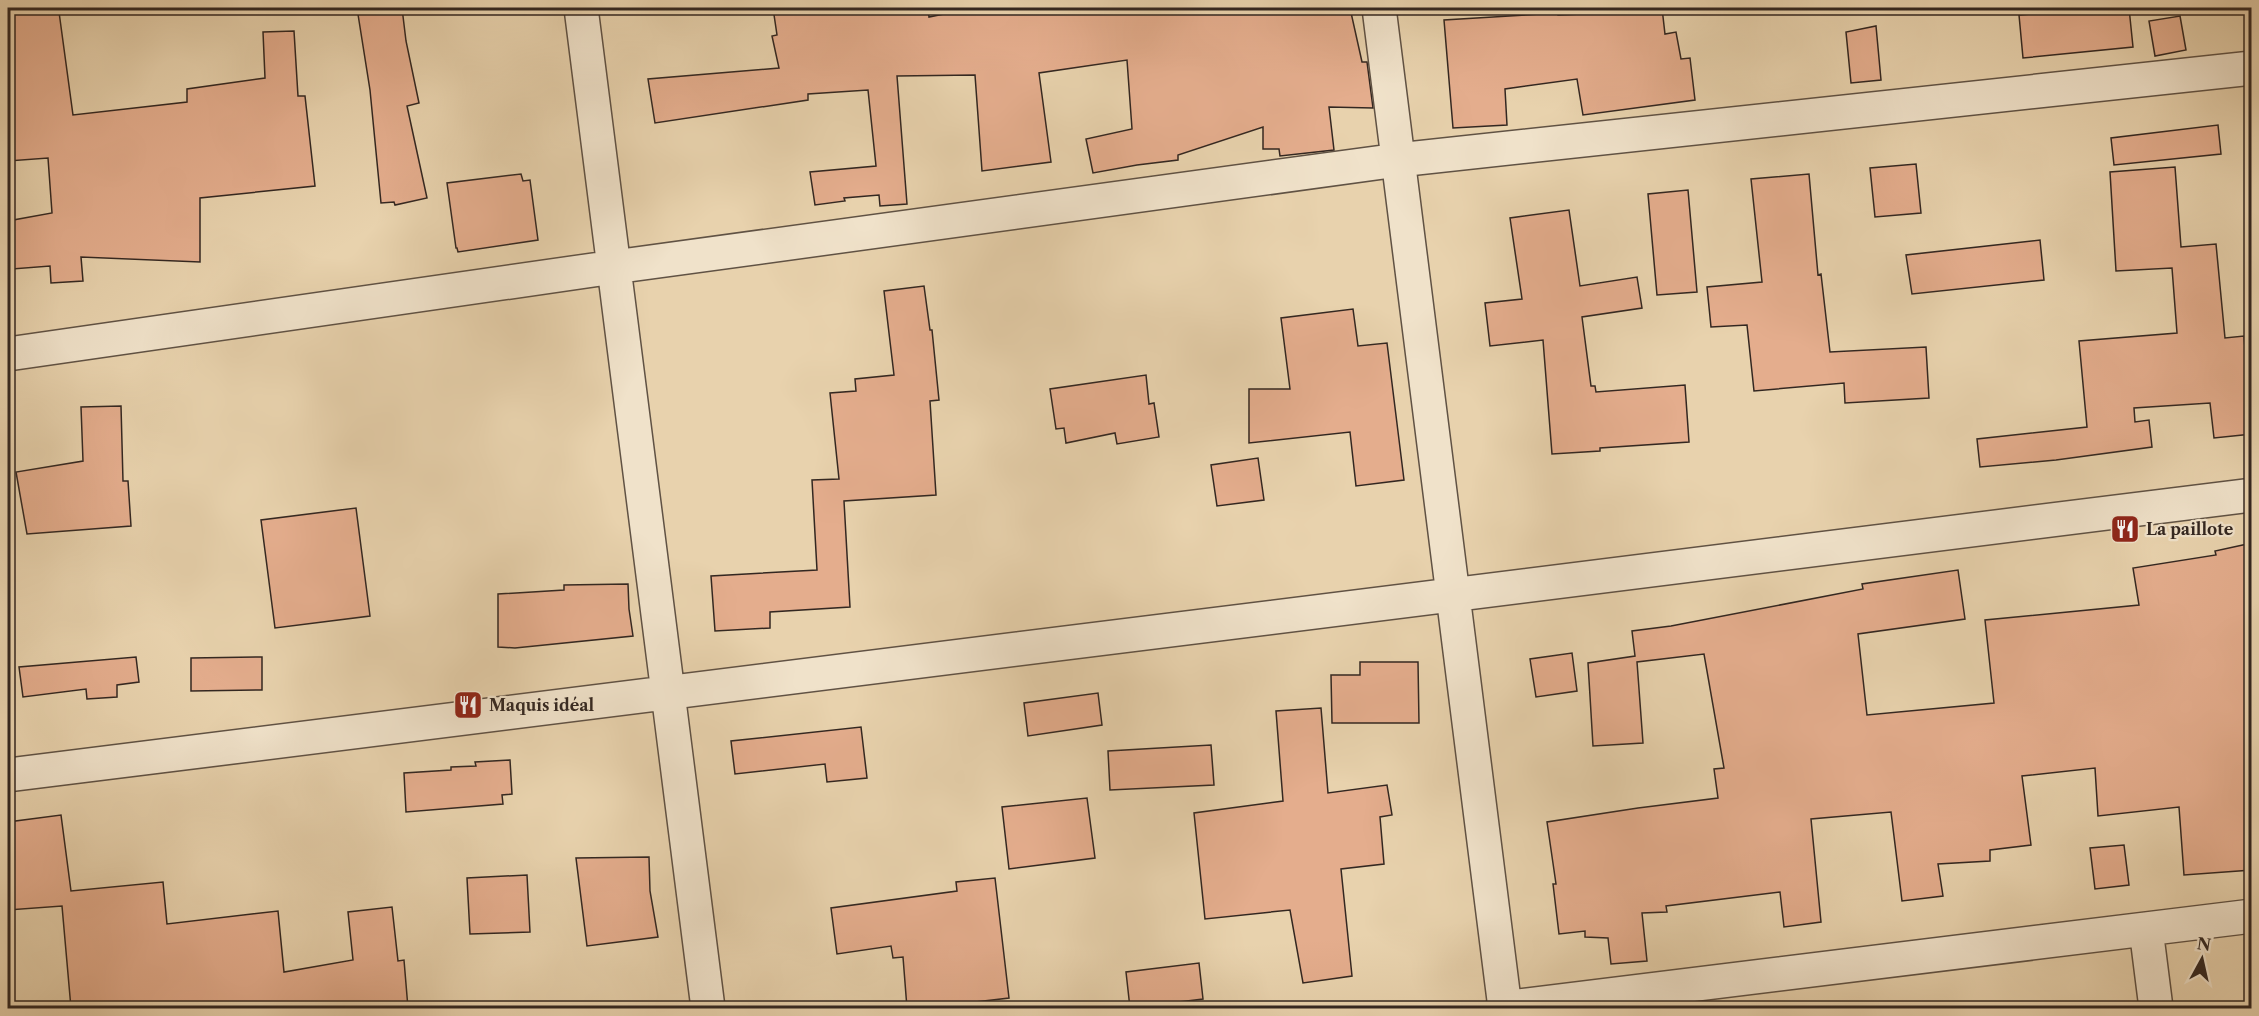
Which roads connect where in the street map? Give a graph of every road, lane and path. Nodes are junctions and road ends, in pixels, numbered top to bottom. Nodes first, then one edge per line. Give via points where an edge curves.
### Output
1 (581, 8) edge
2 (1379, 8) edge
3 (2252, 68) edge
4 (1398, 160) junction
5 (614, 267) junction
6 (8, 354) edge
7 (2252, 495) edge
8 (1452, 595) junction
9 (669, 693) junction
10 (8, 775) edge
11 (2252, 916) edge
12 (2146, 928) junction
13 (708, 1008) edge
14 (1504, 1008) edge
15 (2156, 1008) edge

1 - 5 street
2 - 4 street
3 - 4 street
4 - 5 street
4 - 8 street
5 - 6 street
5 - 9 street
7 - 8 street
8 - 9 street
8 - 14 street
9 - 10 street
9 - 13 street
11 - 12 street
12 - 14 street
12 - 15 street

